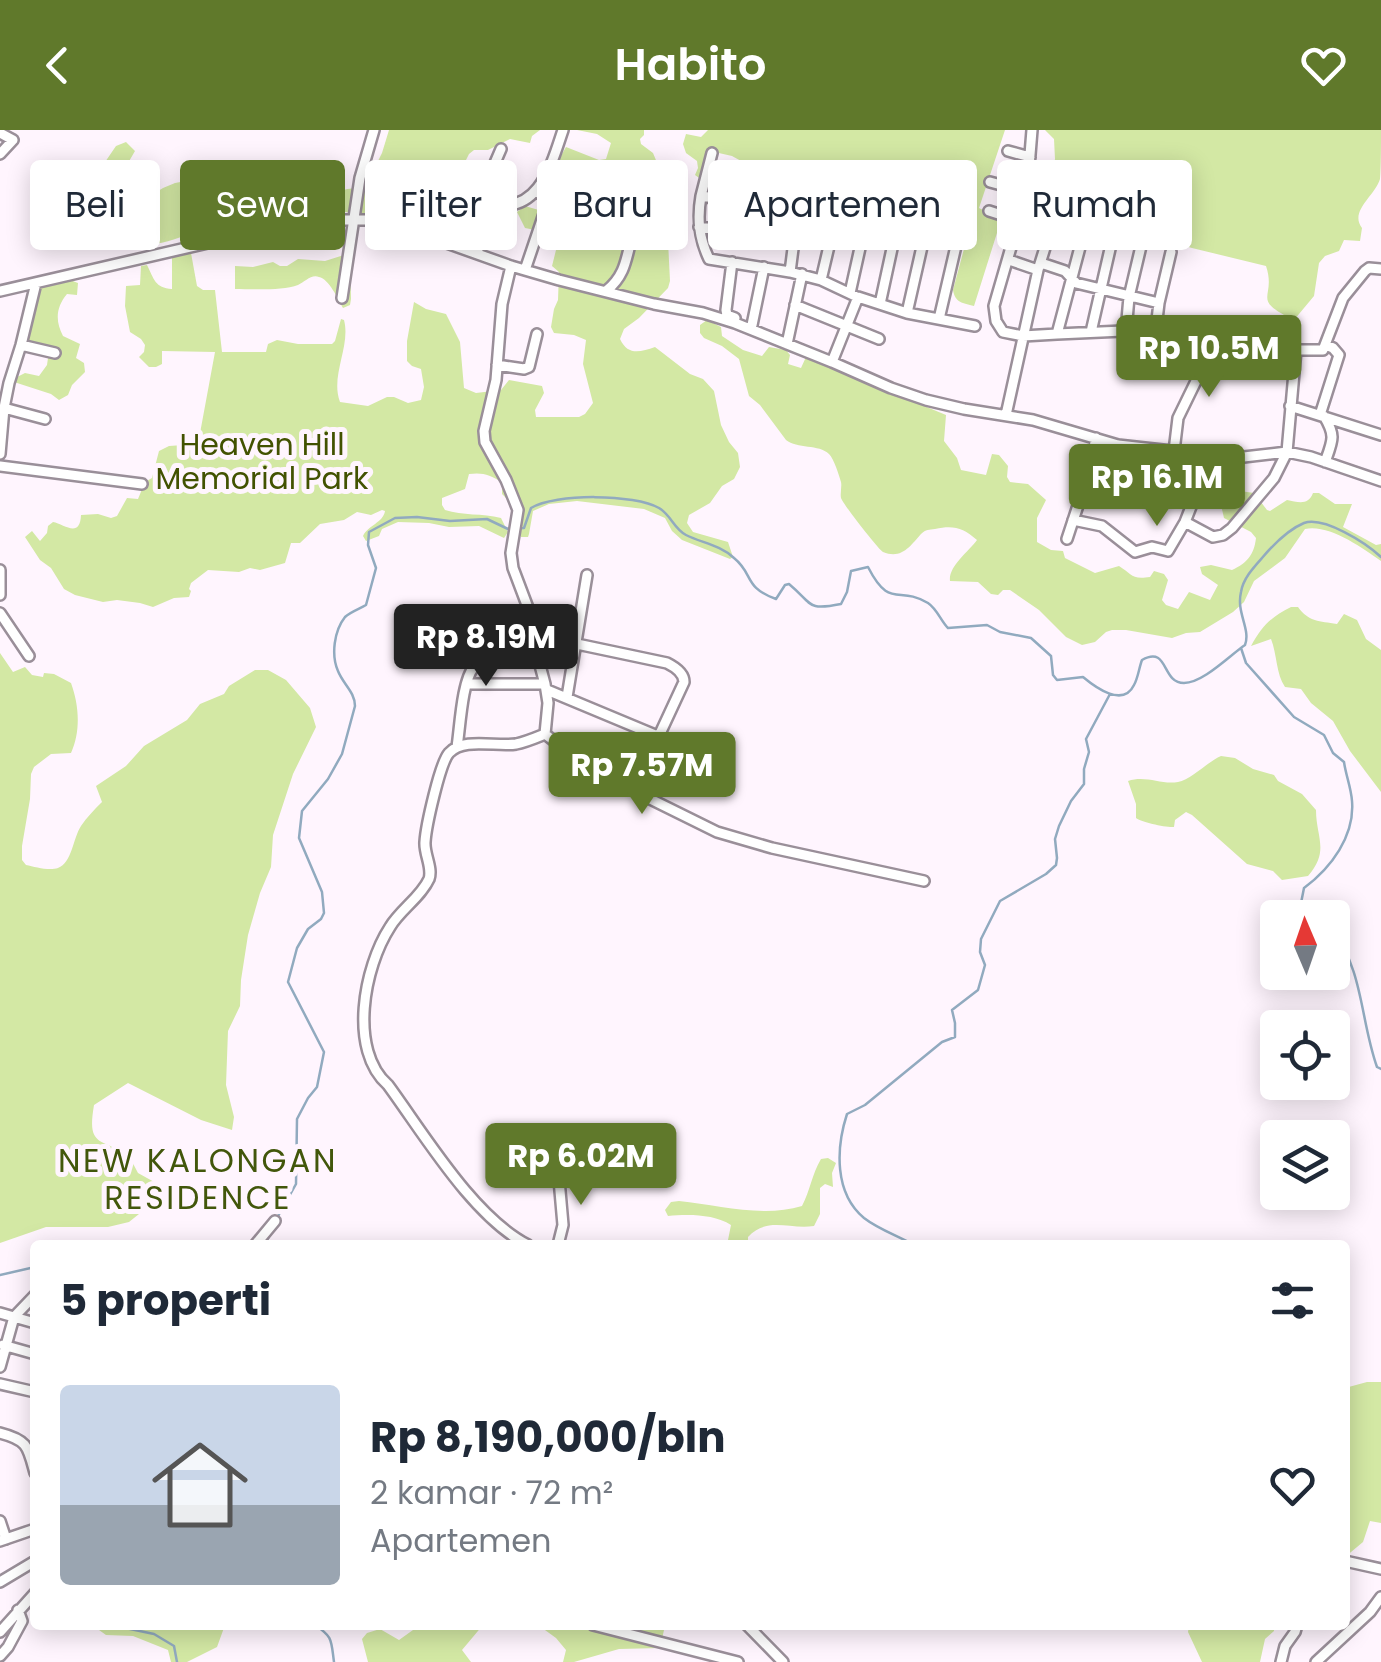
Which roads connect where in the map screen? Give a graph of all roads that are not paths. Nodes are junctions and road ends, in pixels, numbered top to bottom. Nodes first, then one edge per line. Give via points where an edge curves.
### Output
1 (20, 130) edge
2 (374, 130) edge
3 (562, 130) edge
4 (1032, 130) edge
5 (0, 133) edge
6 (12, 140) junction
7 (500, 148) dead end
8 (1008, 151) dead end
9 (712, 153) dead end
10 (0, 154) edge
11 (1030, 157) junction
12 (495, 160) edge
13 (1030, 160) edge
14 (990, 182) dead end
15 (997, 184) edge
16 (536, 192) junction
17 (702, 196) junction
18 (708, 197) edge
19 (517, 202) edge
20 (988, 211) dead end
21 (997, 214) edge
22 (353, 219) junction
23 (365, 220) edge
24 (699, 227) junction
25 (708, 228) edge
26 (468, 250) edge
27 (478, 250) edge
28 (628, 250) edge
29 (793, 250) edge
30 (828, 250) edge
31 (862, 250) edge
32 (892, 250) edge
33 (921, 250) edge
34 (955, 250) edge
35 (1011, 250) edge
36 (1044, 250) edge
37 (1078, 250) edge
38 (1110, 250) edge
39 (1140, 250) edge
40 (1171, 252) dead end
41 (477, 253) junction
42 (1008, 260) junction
43 (732, 262) junction
44 (512, 266) junction
45 (1039, 266) junction
46 (764, 268) junction
47 (1381, 268) edge
48 (525, 270) junction
49 (790, 272) junction
50 (802, 274) junction
51 (1070, 277) junction
52 (821, 280) junction
53 (36, 283) junction
54 (1100, 289) junction
55 (0, 291) edge
56 (606, 291) junction
57 (854, 295) junction
58 (1129, 297) junction
59 (342, 298) dead end
60 (1159, 303) junction
61 (880, 304) junction
62 (795, 305) junction
63 (907, 314) junction
64 (939, 319) junction
65 (752, 324) junction
66 (846, 326) junction
67 (975, 326) dead end
68 (1124, 330) junction
69 (1091, 332) junction
70 (537, 334) dead end
71 (1057, 334) junction
72 (1023, 336) junction
73 (879, 339) dead end
74 (788, 342) junction
75 (1326, 345) junction
76 (22, 346) junction
77 (1296, 350) junction
78 (55, 353) dead end
79 (832, 362) junction
80 (497, 364) junction
81 (1290, 406) junction
82 (4, 408) junction
83 (1006, 415) junction
84 (1322, 416) junction
85 (45, 420) dead end
86 (1381, 436) edge
87 (1096, 438) junction
88 (1174, 451) junction
89 (1287, 452) junction
90 (0, 454) edge
91 (1211, 456) junction
92 (1326, 462) junction
93 (0, 466) edge
94 (1381, 480) edge
95 (142, 484) dead end
96 (1073, 520) junction
97 (1186, 522) junction
98 (1067, 540) dead end
99 (0, 570) edge
100 (587, 575) dead end
101 (0, 595) edge
102 (0, 613) edge
103 (577, 644) junction
104 (536, 648) junction
105 (28, 656) dead end
106 (467, 684) junction
107 (546, 687) junction
108 (567, 697) junction
109 (545, 734) junction
110 (661, 739) junction
111 (457, 747) junction
112 (703, 755) dead end
113 (638, 792) junction
114 (924, 881) dead end
115 (558, 1168) dead end
116 (275, 1221) dead end
117 (258, 1240) edge
118 (519, 1240) edge
119 (559, 1240) edge
120 (30, 1300) edge
121 (0, 1313) edge
122 (14, 1317) junction
123 (30, 1322) edge
124 (2, 1345) edge
125 (30, 1353) edge
126 (0, 1366) edge
127 (0, 1384) edge
128 (30, 1391) edge
129 (0, 1433) edge
130 (30, 1459) edge
131 (0, 1521) edge
132 (30, 1531) edge
133 (3, 1540) edge
134 (1350, 1562) edge
135 (30, 1564) edge
136 (1381, 1569) edge
137 (0, 1582) edge
138 (1381, 1597) edge
139 (30, 1598) edge
140 (18, 1610) junction
141 (612, 1630) edge
142 (752, 1630) edge
143 (1295, 1630) edge
144 (0, 1632) edge
145 (0, 1656) edge
146 (738, 1662) edge
147 (782, 1662) edge
148 (1281, 1662) edge
149 (1316, 1662) edge

1 - 6 street
2 - 22 street
3 - 16 street
4 - 11 street
5 - 6 street
6 - 10 street
7 - 12 street
8 - 11 street
9 - 17 street
11 - 13 street
14 - 15 street
16 - 19 street
16 - 48 street via 548,202
17 - 18 street
17 - 24 street
20 - 21 street
22 - 23 street
22 - 53 street via 265,228
22 - 59 street
24 - 25 street
24 - 43 street via 708,259
26 - 41 street
27 - 41 street
28 - 56 street via 622,274
29 - 49 street
30 - 52 street
31 - 57 street
32 - 61 street
33 - 63 street
34 - 64 street
35 - 42 street
36 - 45 street
37 - 51 street
38 - 54 street
39 - 58 street
40 - 60 street
41 - 44 street
42 - 45 street
42 - 72 street via 994,315 1003,332
43 - 46 street
43 - 65 street via 727,315
44 - 48 street
44 - 80 street
45 - 51 street
45 - 72 street
46 - 49 street
46 - 65 street
47 - 75 street via 1364,270 1343,298
48 - 56 street
49 - 50 street
50 - 52 street
50 - 62 street
51 - 54 street
51 - 71 street
52 - 57 street
53 - 55 street
53 - 76 street
54 - 58 street
54 - 69 street
56 - 74 street
57 - 61 street
57 - 66 street
58 - 60 street
58 - 68 street
60 - 68 street via 1153,332
61 - 63 street
62 - 66 street
62 - 74 street
63 - 64 street
64 - 67 street
65 - 74 street
66 - 73 street
66 - 79 street
68 - 69 street
69 - 71 street
70 - 80 street via 529,367
71 - 72 street
72 - 83 street
74 - 79 street
75 - 77 street via 1318,352
75 - 84 street via 1339,355
76 - 78 street
76 - 82 street
77 - 81 street
77 - 88 street via 1218,338 1178,418
79 - 83 street via 926,400
80 - 104 street via 485,442 517,505 511,553
81 - 84 street
81 - 89 street
82 - 85 street
82 - 90 street
83 - 87 street
84 - 86 street
84 - 92 street via 1333,433
87 - 88 street
87 - 96 street
88 - 91 street
89 - 91 street
89 - 92 street
89 - 97 street via 1232,528 1213,537
91 - 97 street
92 - 94 street
93 - 95 street
96 - 97 street via 1102,526 1135,552 1170,549
96 - 98 street
99 - 101 street
100 - 103 street
102 - 105 street
103 - 108 street
103 - 110 street via 679,671 684,682
104 - 106 street via 482,662
104 - 107 street
106 - 107 street
106 - 111 street
107 - 108 street
107 - 109 street
108 - 110 street
109 - 111 street via 518,744
109 - 113 street
110 - 112 street
110 - 113 street
111 - 118 street via 442,768 428,823 430,875 378,946 364,1020 380,1078 466,1190
113 - 114 street via 717,832
115 - 119 street
116 - 117 street
120 - 122 street
121 - 122 street
122 - 123 street
122 - 124 street
124 - 125 street
124 - 126 street
127 - 128 street
129 - 130 street via 19,1438
131 - 133 street
132 - 133 street
134 - 136 street
135 - 137 street
138 - 149 street
139 - 140 street
140 - 144 street
140 - 145 street via 22,1621
141 - 146 street
142 - 147 street
143 - 148 street

